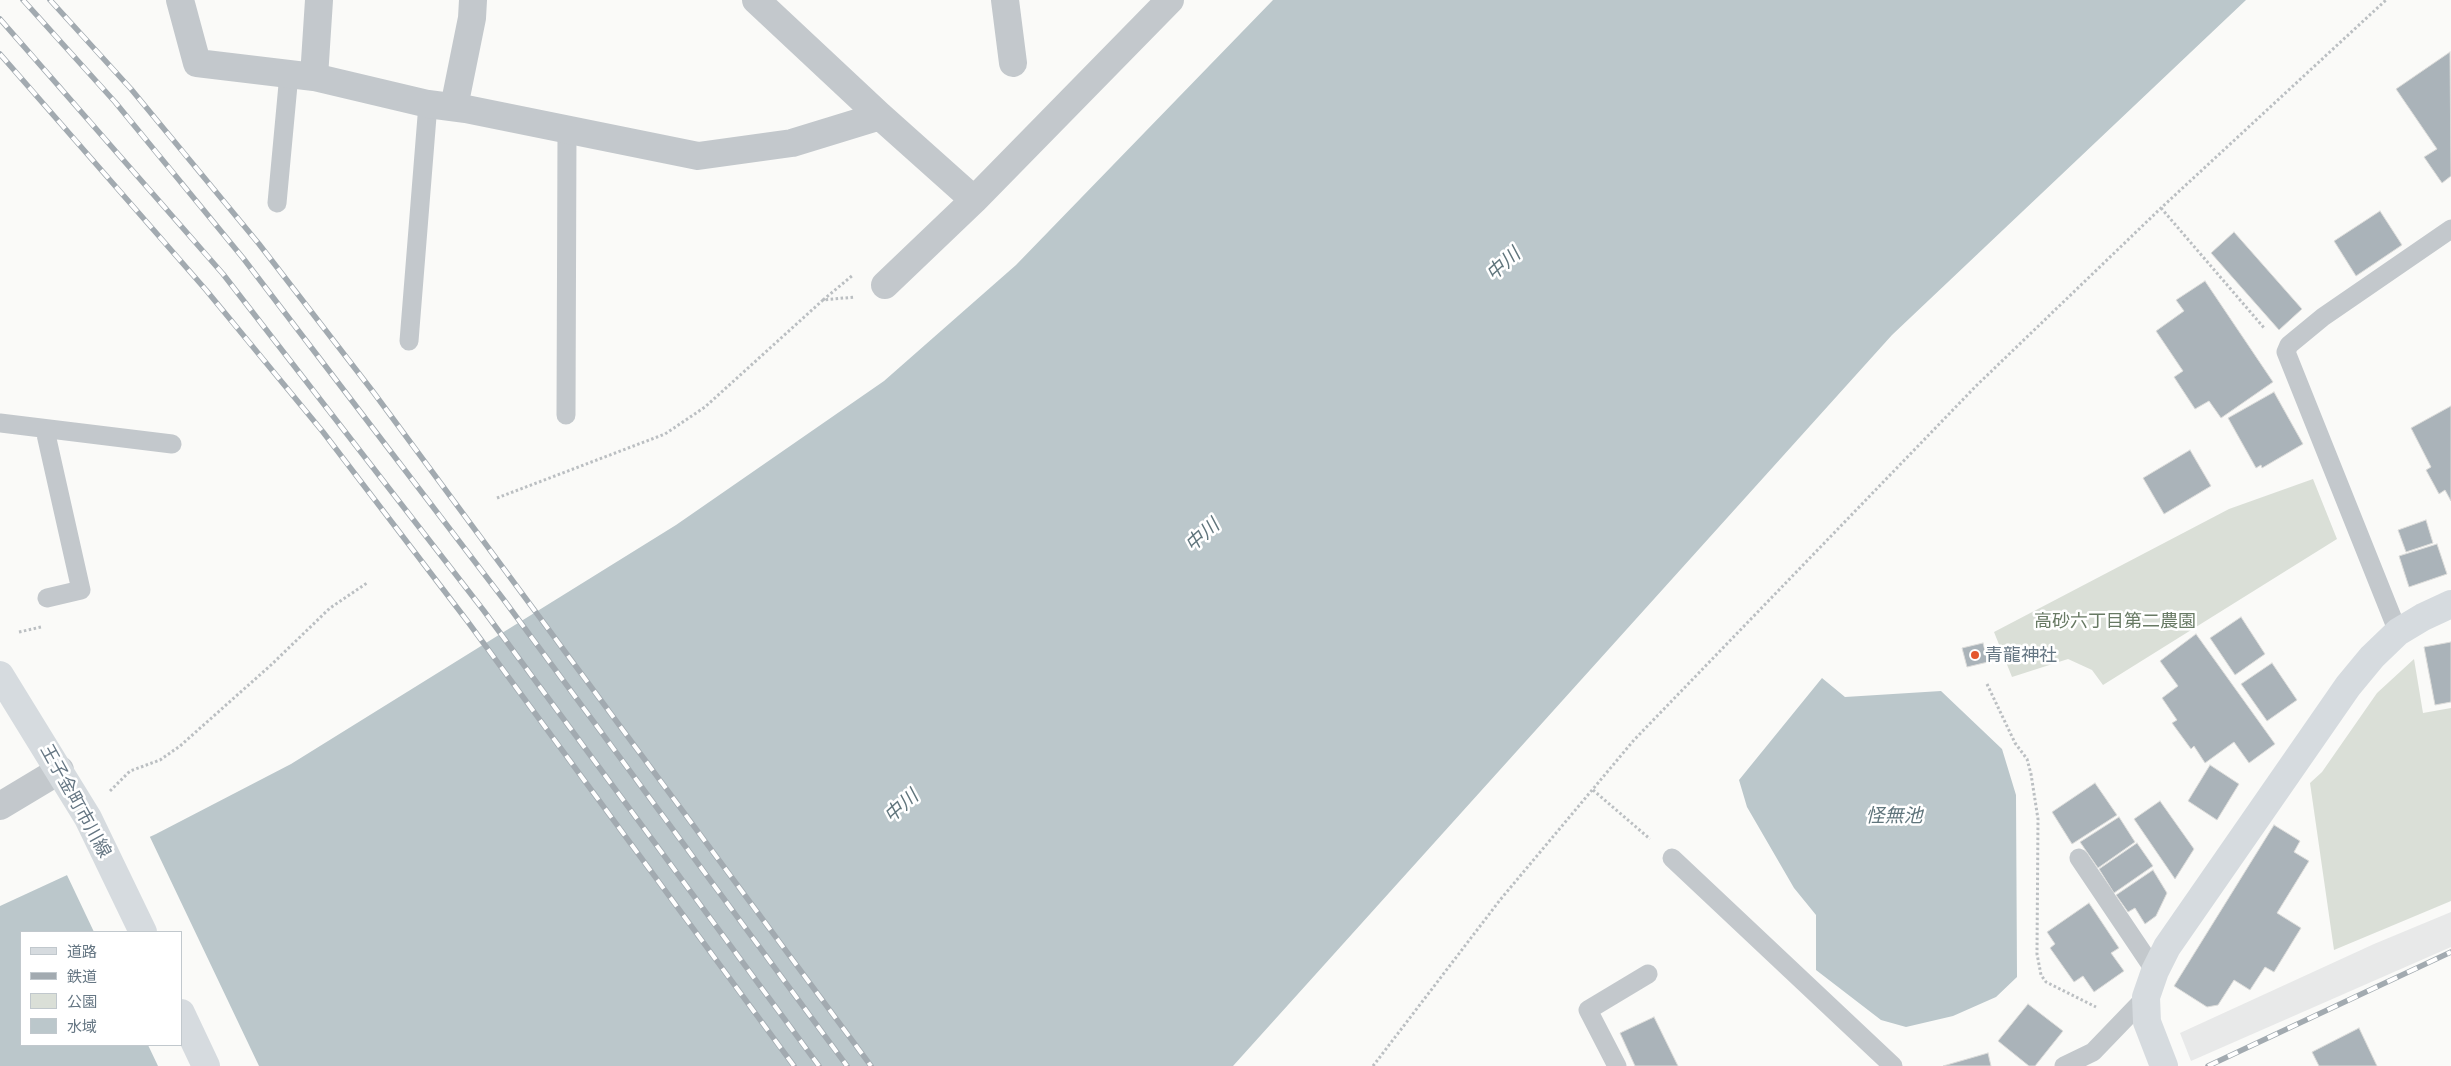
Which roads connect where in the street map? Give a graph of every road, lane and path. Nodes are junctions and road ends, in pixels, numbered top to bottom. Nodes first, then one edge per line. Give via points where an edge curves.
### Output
1 (180, 0) edge
2 (319, 0) edge
3 (473, 0) edge
4 (756, 0) edge
5 (1005, 0) edge
6 (1170, 0) edge
7 (2386, 0) edge
8 (1014, 63) dead end
9 (301, 76) junction
10 (441, 106) junction
11 (880, 116) junction
12 (567, 131) junction
13 (974, 200) junction
14 (277, 203) dead end
15 (2161, 208) junction
16 (2451, 229) edge
17 (885, 285) joint
18 (409, 341) dead end
19 (2286, 352) junction
20 (566, 415) dead end
21 (0, 423) edge
22 (45, 430) junction
23 (172, 444) dead end
24 (497, 498) dead end
25 (367, 583) dead end
26 (46, 598) dead end
27 (2451, 604) edge
28 (48, 625) dead end
29 (19, 632) dead end
30 (2398, 632) junction
31 (0, 675) edge
32 (1987, 684) dead end
33 (60, 770) junction
34 (1593, 790) junction
35 (108, 793) dead end
36 (0, 806) edge
37 (1672, 858) joint
38 (2079, 858) dead end
39 (143, 931) edge
40 (2154, 971) junction
41 (1648, 974) dead end
42 (2146, 997) junction
43 (182, 1015) edge
44 (2124, 1021) junction
45 (206, 1066) edge
46 (1373, 1066) edge
47 (1617, 1066) edge
48 (1894, 1066) edge
49 (2064, 1066) edge
50 (2164, 1066) edge

1 - 9 street via 197,63
2 - 9 street
3 - 10 street via 472,18
4 - 11 street
5 - 8 street
6 - 13 street
7 - 15 path
9 - 10 street
9 - 14 lane
10 - 12 street
10 - 18 lane
11 - 12 street via 792,143 698,156
11 - 13 street
12 - 20 lane
13 - 17 street
15 - 19 path
15 - 34 path via 1976,386 1634,740
16 - 19 lane via 2323,317 2289,345
17 - 24 path via 853,297 823,300 705,408 665,434
19 - 30 lane
21 - 22 lane
22 - 23 lane
22 - 26 lane via 81,590
25 - 35 path via 330,608 180,746 160,760 130,771
27 - 30 street
28 - 29 path
30 - 40 street via 2348,686 2178,931
31 - 33 street, 王子金町市川線
32 - 44 path via 2027,759 2031,774 2038,819 2037,954 2041,975 2046,982
33 - 36 street
33 - 39 street, 王子金町市川線 via 88,818
34 - 37 path
34 - 46 path via 1500,900
37 - 48 lane
38 - 40 lane
40 - 42 street
41 - 47 lane via 1588,1010
42 - 44 lane
42 - 50 street via 2147,1022
43 - 45 street
44 - 49 lane via 2093,1052

